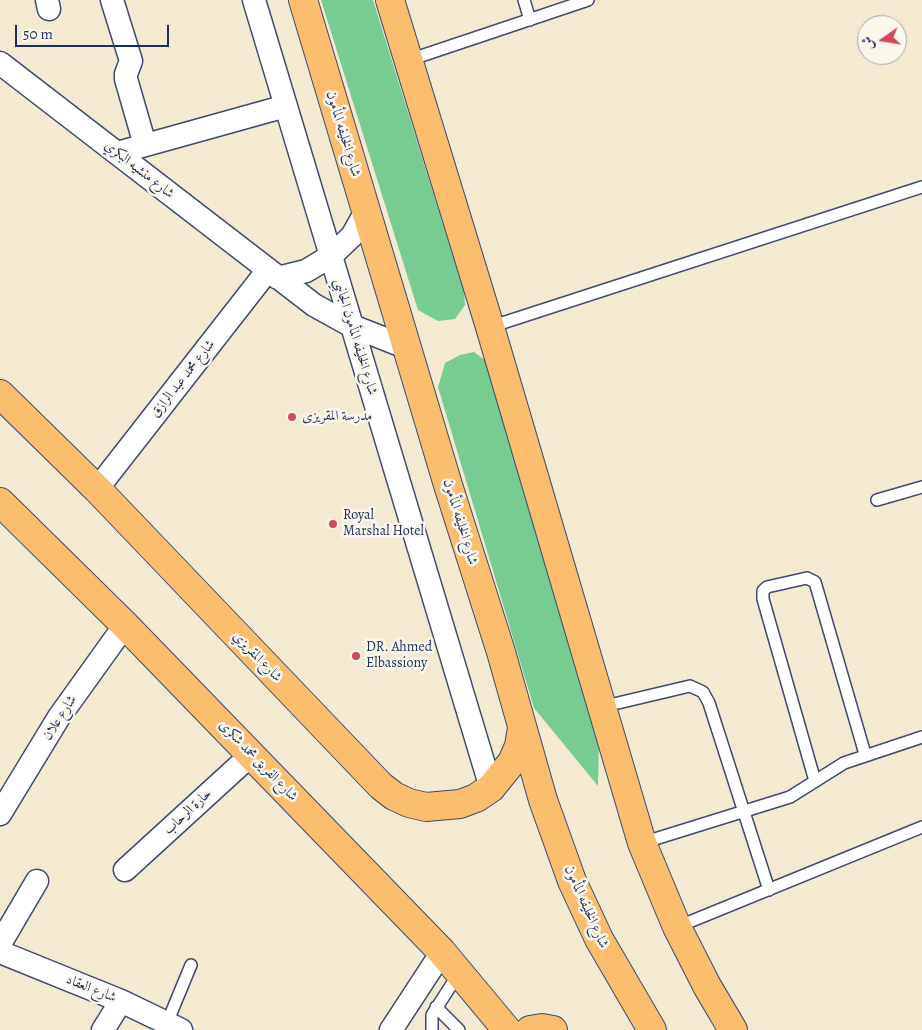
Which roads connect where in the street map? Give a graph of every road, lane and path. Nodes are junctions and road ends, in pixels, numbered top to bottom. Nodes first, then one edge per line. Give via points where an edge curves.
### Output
1 (112, 0) edge
2 (254, 0) edge
3 (303, 0) edge
4 (390, 0) edge
5 (524, 0) edge
6 (588, 0) edge
7 (530, 20) junction
8 (409, 60) junction
9 (1, 67) edge
10 (286, 106) junction
11 (145, 145) junction
12 (117, 153) junction
13 (922, 187) edge
14 (366, 211) junction
15 (331, 256) junction
16 (273, 274) junction
17 (352, 326) junction
18 (490, 327) junction
19 (408, 348) junction
20 (0, 394) edge
21 (922, 487) edge
22 (98, 489) junction
23 (877, 500) dead end
24 (2, 509) edge
25 (125, 625) junction
26 (601, 707) junction
27 (522, 728) junction
28 (922, 737) edge
29 (252, 754) junction
30 (865, 754) junction
31 (816, 781) junction
32 (491, 788) junction
33 (744, 811) junction
34 (0, 814) edge
35 (922, 827) edge
36 (642, 843) junction
37 (125, 870) dead end
38 (37, 881) dead end
39 (769, 890) junction
40 (677, 927) junction
41 (0, 944) edge
42 (0, 952) edge
43 (442, 952) junction
44 (191, 966) dead end
45 (459, 973) junction
46 (121, 1001) junction
47 (436, 1007) junction
48 (174, 1027) edge
49 (103, 1030) edge
50 (391, 1030) edge
51 (432, 1030) edge
52 (459, 1030) edge
53 (507, 1030) edge
54 (530, 1030) edge
55 (554, 1030) edge
56 (652, 1030) edge
57 (733, 1030) edge

1 - 11 street via 131,62 126,79
2 - 10 street, شارع الخليفه المأمون الجانبي
3 - 14 main road, شارع الخليفه المأمون
4 - 8 main road
5 - 7 lane
6 - 7 lane
7 - 8 lane
8 - 18 main road
9 - 12 street, شارع منشيه البكري
10 - 11 street
10 - 15 street, شارع الخليفه المأمون الجانبي
11 - 12 street
12 - 16 street, شارع منشيه البكري
13 - 18 lane
14 - 15 street via 352,236
14 - 19 main road, شارع الخليفه المأمون
15 - 16 street via 306,271
15 - 17 street, شارع الخليفه المأمون الجانبي
16 - 17 street, شارع منشيه البكري via 314,305
16 - 22 street, شارع محمد عبد الرازق
17 - 19 street, شارع منشيه البكري
17 - 32 street, شارع الخليفه المأمون الجانبي
18 - 26 main road
19 - 27 main road, شارع الخليفه المأمون
20 - 22 main road, شارع المقريزي
21 - 23 lane
22 - 32 main road, شارع المقريزي via 380,786 409,803 435,807 460,804
24 - 25 main road, شارع الفريق محمد شكرى
25 - 29 main road, شارع الفريق محمد شكرى
25 - 34 street, شارع علان via 59,717
26 - 33 lane via 690,686 703,692
26 - 36 main road
27 - 32 main road, شارع المقريزي via 512,762
27 - 56 main road, شارع الخليفه المأمون via 572,881 617,972
28 - 30 lane
29 - 37 street, حارة الرحاب
29 - 43 main road, شارع الفريق محمد شكرى
30 - 31 lane via 838,766
30 - 31 lane via 816,582 807,578 768,587 763,591 762,599
31 - 33 lane via 790,797
33 - 36 lane
33 - 39 lane
35 - 39 lane
36 - 40 main road
38 - 41 street
39 - 40 lane
40 - 57 main road
42 - 46 street, شارع العقاد
43 - 45 main road, شارع الفريق محمد شكرى
43 - 50 street
44 - 48 lane
45 - 47 lane
45 - 53 main road, شارع الفريق محمد شكرى
46 - 48 street, شارع العقاد
46 - 49 street
47 - 51 lane via 432,1015
47 - 52 lane
54 - 55 main road

